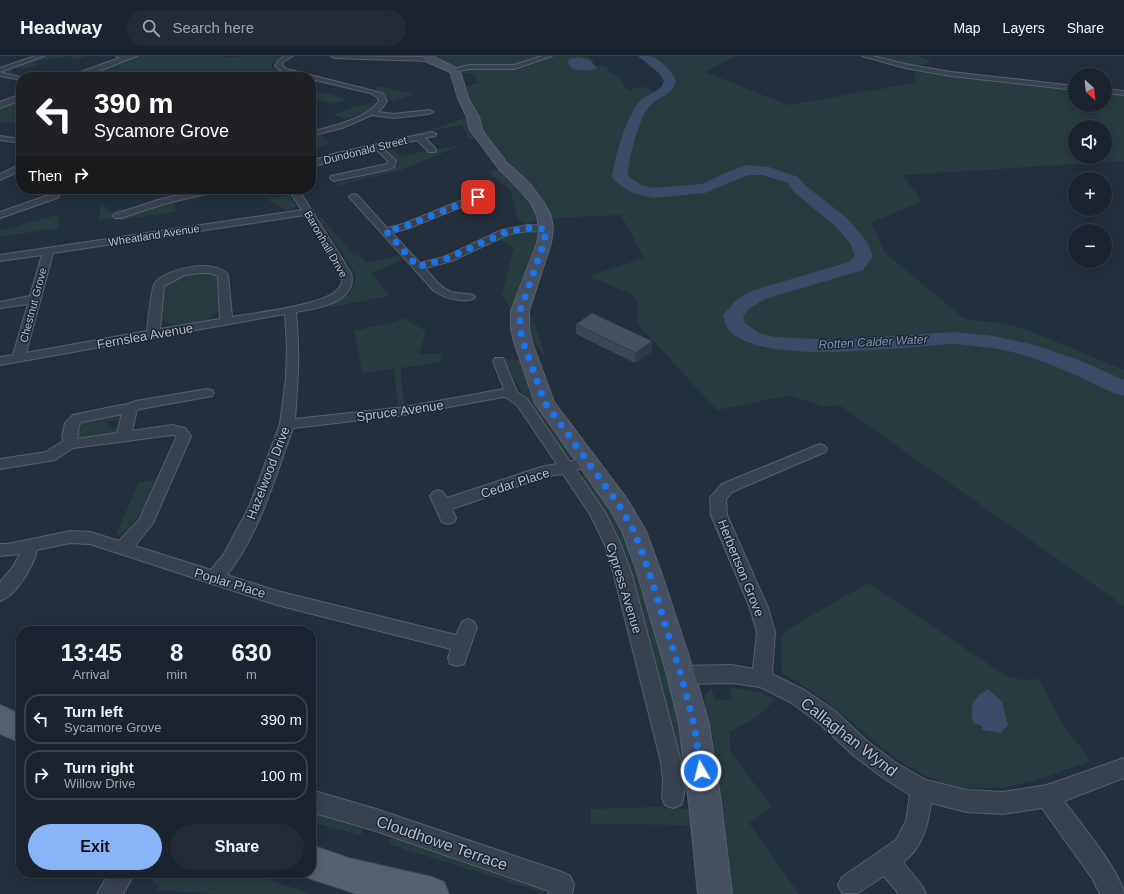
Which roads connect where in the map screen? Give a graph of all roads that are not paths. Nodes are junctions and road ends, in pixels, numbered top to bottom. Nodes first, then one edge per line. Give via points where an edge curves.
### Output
1 (41, 56) edge
2 (119, 56) edge
3 (132, 56) edge
4 (290, 56) edge
5 (334, 56) edge
6 (549, 56) edge
7 (864, 56) edge
8 (427, 57) edge
9 (3, 69) edge
10 (453, 70) junction
11 (89, 72) edge
12 (292, 72) edge
13 (0, 74) edge
14 (316, 78) edge
15 (16, 79) edge
16 (16, 80) edge
17 (322, 80) junction
18 (11, 81) dead end
19 (316, 82) edge
20 (1068, 87) edge
21 (1112, 92) edge
22 (1124, 93) edge
23 (16, 100) edge
24 (0, 105) edge
25 (372, 113) junction
26 (434, 121) dead end
27 (316, 133) edge
28 (432, 134) dead end
29 (419, 137) junction
30 (0, 138) edge
31 (16, 140) edge
32 (378, 147) junction
33 (432, 150) dead end
34 (316, 162) edge
35 (16, 170) edge
36 (1, 177) edge
37 (334, 178) dead end
38 (14, 180) dead end
39 (53, 194) edge
40 (193, 194) edge
41 (296, 194) edge
42 (478, 197) dead end
43 (362, 201) dead end
44 (308, 212) junction
45 (0, 215) edge
46 (118, 216) dead end
47 (546, 229) junction
48 (386, 231) junction
49 (48, 251) junction
50 (0, 258) edge
51 (418, 267) junction
52 (469, 297) dead end
53 (34, 299) junction
54 (0, 305) edge
55 (290, 310) junction
56 (226, 322) junction
57 (153, 334) junction
58 (18, 358) junction
59 (0, 361) edge
60 (499, 361) dead end
61 (207, 393) dead end
62 (511, 394) junction
63 (127, 410) junction
64 (287, 424) junction
65 (122, 437) junction
66 (71, 443) junction
67 (820, 449) dead end
68 (588, 461) junction
69 (0, 464) edge
70 (567, 468) junction
71 (443, 507) dead end
72 (30, 546) junction
73 (122, 549) junction
74 (0, 550) edge
75 (215, 578) junction
76 (0, 594) edge
77 (462, 643) dead end
78 (681, 675) junction
79 (762, 679) junction
80 (0, 719) edge
81 (16, 727) edge
82 (1124, 768) edge
83 (922, 790) junction
84 (1047, 796) junction
85 (673, 797) dead end
86 (316, 802) edge
87 (886, 861) junction
88 (316, 864) edge
89 (120, 878) edge
90 (850, 885) dead end
91 (109, 894) edge
92 (432, 894) edge
93 (560, 894) edge
94 (715, 894) edge
95 (914, 894) edge
96 (1113, 894) edge

1 - 9 street
2 - 3 street
3 - 11 street
4 - 12 street via 278,66
5 - 8 street
6 - 10 street via 514,67 469,67
7 - 20 street via 950,74
8 - 10 main road
10 - 47 main road via 459,79 476,130 503,166 536,201 544,216
13 - 15 street
14 - 17 street
16 - 18 street
17 - 19 street
17 - 25 street via 380,96 383,104
21 - 22 street
23 - 24 street
25 - 26 street via 394,116 427,109
25 - 27 street
28 - 29 street, Dundonald Street
29 - 32 street, Dundonald Street
29 - 33 street, Dundonald Street
30 - 31 street
32 - 34 street, Dundonald Street
32 - 37 street via 392,161 391,165
35 - 36 street
36 - 38 street
39 - 45 street via 54,196
40 - 46 street
41 - 44 street, Baronhall Drive
42 - 48 street via 467,205
43 - 48 street
44 - 49 street, Wheatland Avenue
44 - 55 street, Baronhall Drive via 348,279 339,295 323,303
47 - 51 street via 528,228 506,232 448,258
47 - 68 main road via 544,243 520,311 520,328 545,403
48 - 51 street
49 - 50 street, Wheatland Avenue
49 - 53 street, Chestnut Grove
51 - 52 street via 446,298
53 - 54 street
53 - 58 street, Chestnut Grove
55 - 56 street, Fernslea Avenue
55 - 64 street, Hazelwood Drive via 293,346
56 - 57 street, Fernslea Avenue
56 - 57 street via 223,275 212,269 191,271 170,276 159,285
57 - 58 street, Fernslea Avenue
58 - 59 street, Fernslea Avenue
60 - 62 street, Cypress Avenue
61 - 63 street via 136,405
62 - 64 street, Spruce Avenue via 494,394 405,411
62 - 70 street, Cypress Avenue via 522,402
63 - 65 street via 129,414
63 - 66 street via 78,418 72,424 68,437
64 - 75 street, Hazelwood Drive via 256,507 230,559
65 - 66 street
65 - 73 street via 172,430 184,436 145,523
66 - 69 street via 50,456
67 - 79 street, Herbertson Grove via 727,488 718,498 719,515 759,608 766,632
68 - 70 street, Cedar Place
68 - 78 main road via 634,531
70 - 71 street, Cedar Place via 546,471
70 - 85 street, Cypress Avenue via 597,512 613,545 623,575 671,762
72 - 73 street, Poplar Place via 70,536 90,538
72 - 74 street, Poplar Place
72 - 76 street via 28,558
73 - 75 street, Poplar Place
75 - 77 street, Poplar Place via 277,598
78 - 79 street, Callaghan Wynd via 732,674
78 - 94 main road via 694,724
79 - 83 street, Callaghan Wynd via 799,697 889,770
80 - 81 main road
82 - 84 street, Callaghan Wynd
83 - 84 street, Callaghan Wynd via 967,801 1003,803
83 - 87 street via 917,823 904,848
84 - 96 street via 1100,870
86 - 93 street, Cloudhowe Terrace via 376,820 562,884
87 - 90 street
87 - 95 street
88 - 92 main road via 349,875
89 - 91 street

